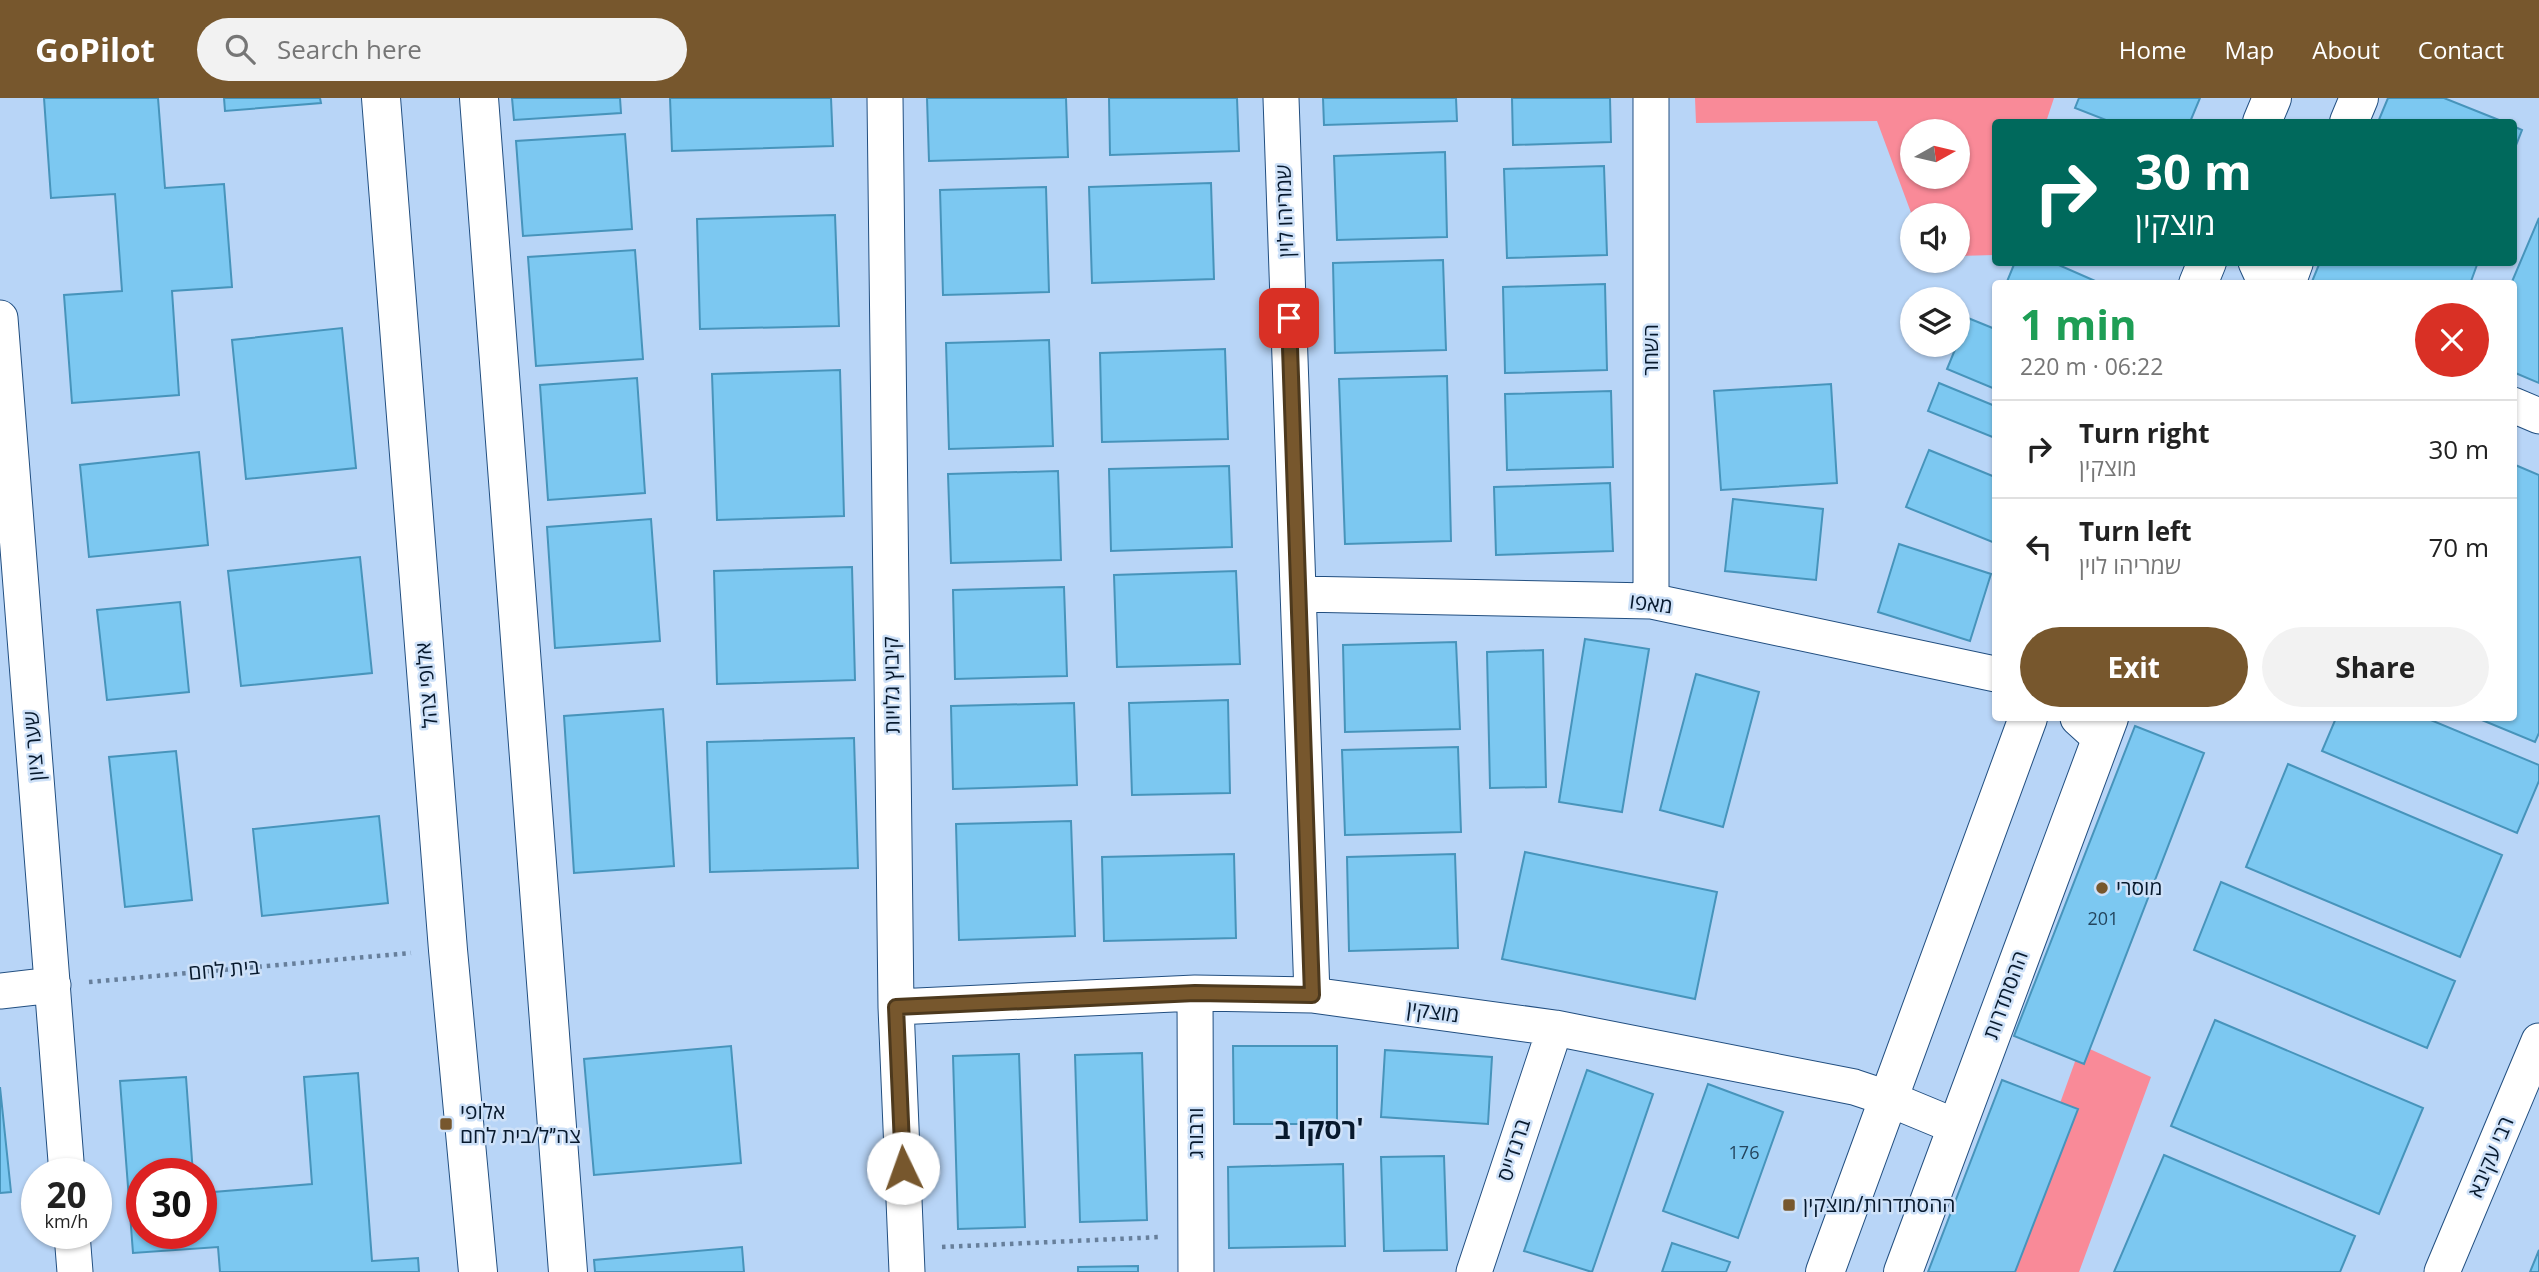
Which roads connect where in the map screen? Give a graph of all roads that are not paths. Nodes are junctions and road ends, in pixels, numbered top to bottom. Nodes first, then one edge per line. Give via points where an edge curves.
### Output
1 (381, 98) edge
2 (479, 98) edge
3 (885, 98) edge
4 (1281, 98) edge
5 (1651, 98) edge
6 (2272, 98) edge
7 (2359, 98) edge
8 (2263, 119) edge
9 (2350, 119) edge
10 (0, 318) edge
11 (2517, 407) edge
12 (2539, 416) edge
13 (1299, 594) junction
14 (1651, 601) junction
15 (1992, 673) edge
16 (2027, 721) edge
17 (2096, 724) edge
18 (53, 985) junction
19 (0, 991) edge
20 (1195, 993) junction
21 (1312, 995) junction
22 (896, 1007) junction
23 (1555, 1028) junction
24 (2538, 1047) edge
25 (1887, 1097) junction
26 (1957, 1127) junction
27 (66, 1158) edge
28 (73, 1249) edge
29 (906, 1260) edge
30 (75, 1272) edge
31 (478, 1272) edge
32 (568, 1272) edge
33 (1196, 1272) edge
34 (1474, 1272) edge
35 (1825, 1272) edge
36 (1903, 1272) edge
37 (2442, 1272) edge

1 - 31 main road, אלופי צהל
2 - 32 main road
3 - 22 street, קיבוץ גלויות
4 - 13 street, שמריהו לוין
5 - 14 street, השחר
6 - 8 main road
7 - 9 main road
10 - 18 street, שער ציון
11 - 12 street
13 - 14 street, מאפו
13 - 21 street, שמריהו לוין
14 - 15 street, מאפו
16 - 25 main road
17 - 26 main road, ההסתדרות
18 - 19 street
18 - 27 street, שער ציון
20 - 21 street, מוצקין
20 - 22 street, מוצקין
20 - 33 street, ורבורג
21 - 23 street, מוצקין
22 - 29 street, קיבוץ גלויות
23 - 25 street, מוצקין
23 - 34 street, ברנדייס
24 - 37 street, רבי עקיבא
25 - 26 street, מוצקין
25 - 35 main road
26 - 36 main road, ההסתדרות
28 - 30 street

